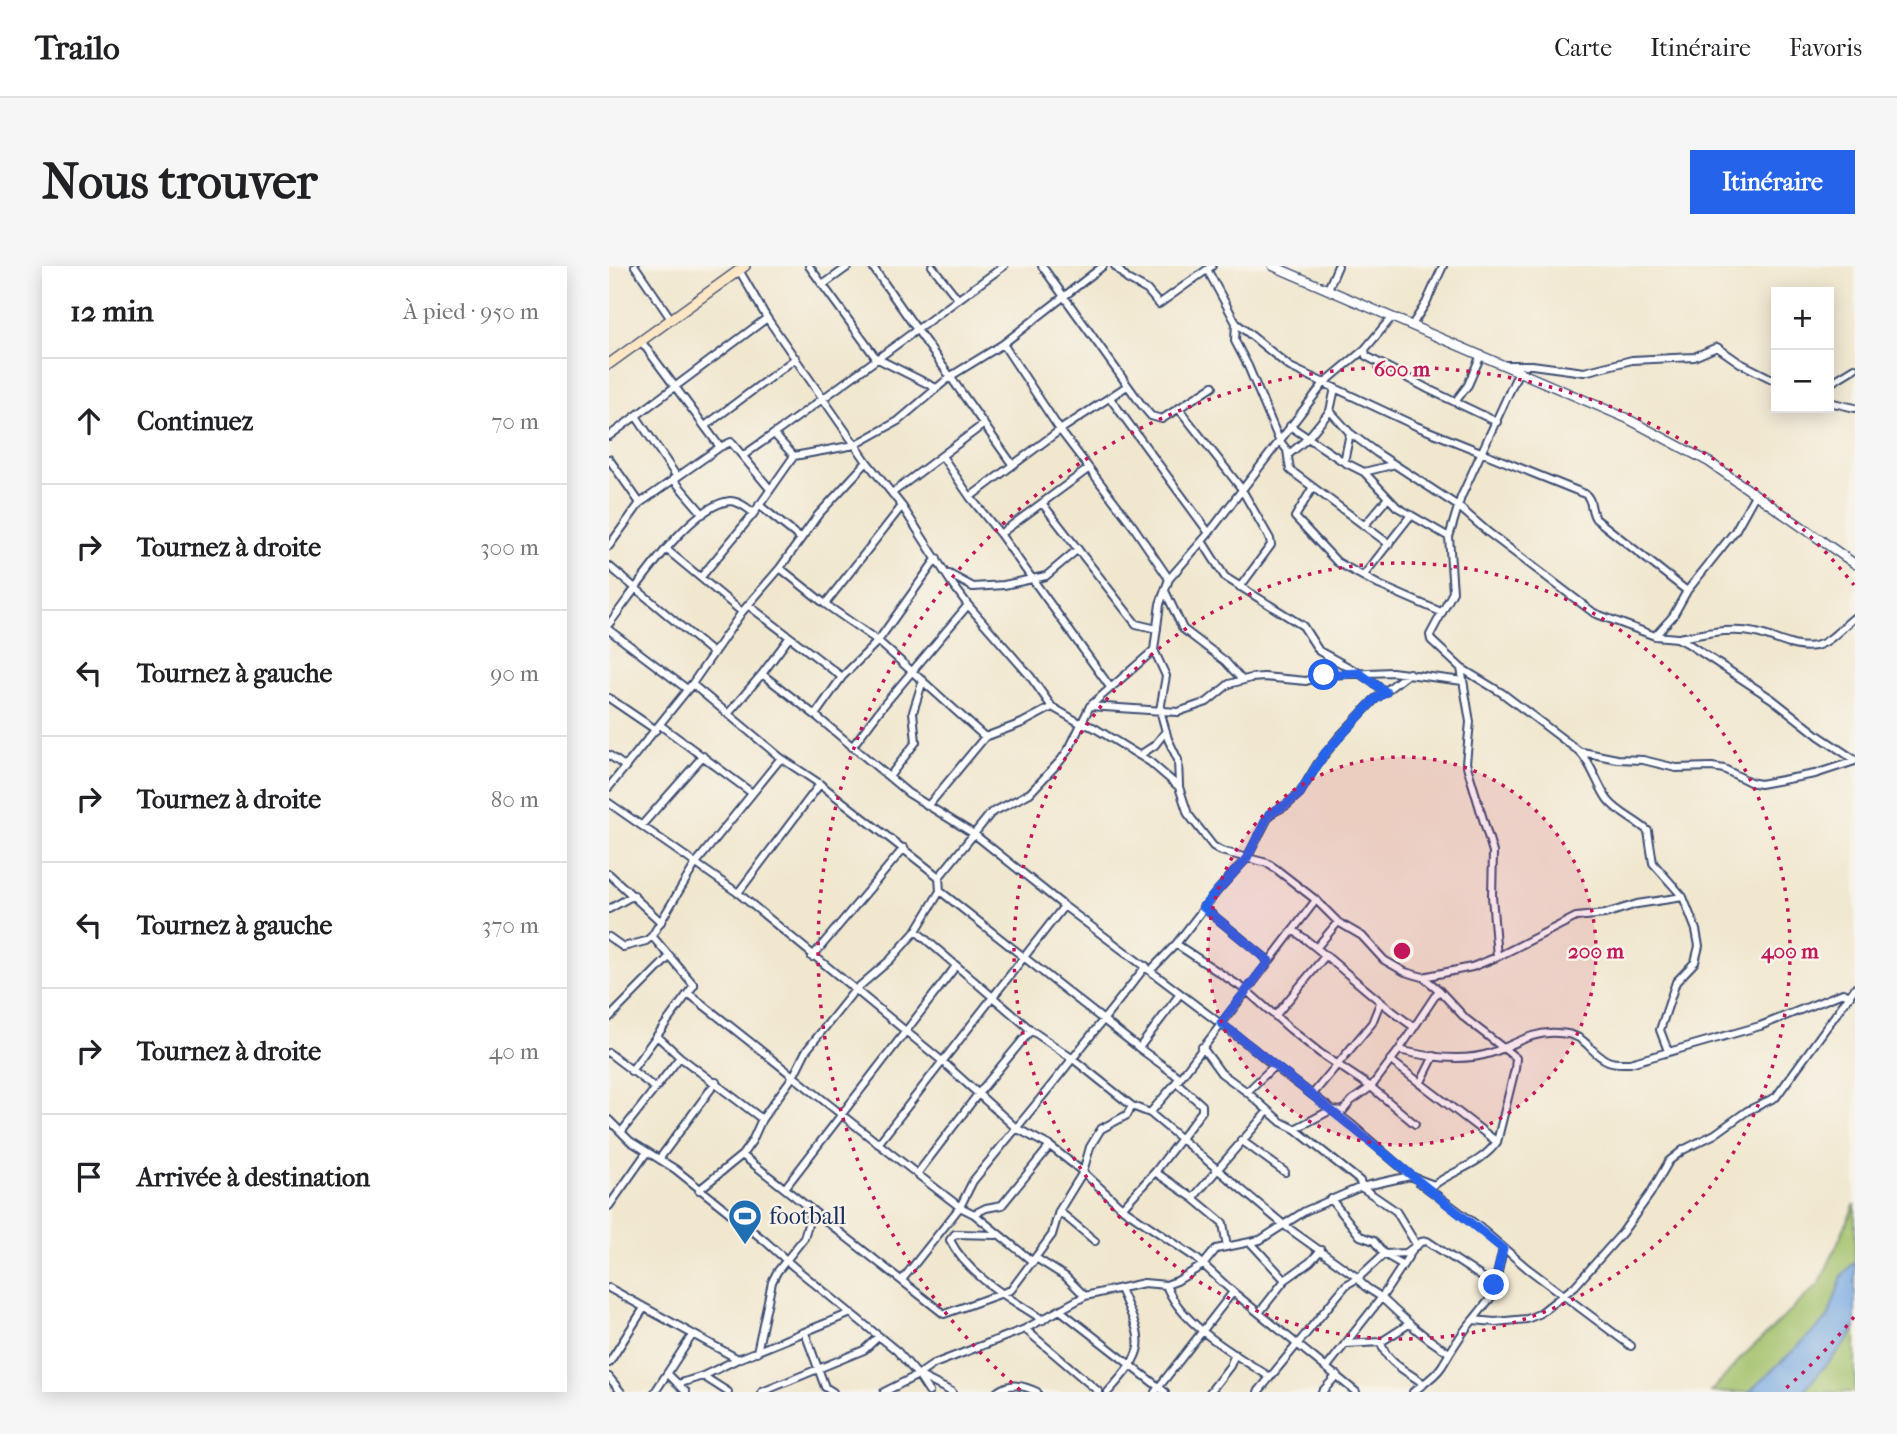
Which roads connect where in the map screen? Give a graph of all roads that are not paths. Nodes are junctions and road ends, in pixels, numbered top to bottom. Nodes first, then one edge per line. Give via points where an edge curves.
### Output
1 (809, 266) edge
2 (849, 266) edge
3 (872, 266) edge
4 (932, 266) edge
5 (1042, 266) edge
6 (1103, 266) edge
7 (1115, 266) edge
8 (1273, 266) edge
9 (1338, 266) edge
10 (1443, 266) edge
11 (637, 267) edge
12 (998, 267) edge
13 (742, 268) edge
14 (1210, 268) edge
15 (824, 284) junction
16 (1328, 289) junction
17 (1064, 296) junction
18 (958, 299) junction
19 (1392, 317) junction
20 (671, 318) junction
21 (767, 318) junction
22 (1236, 323) junction
23 (1412, 325) junction
24 (917, 330) junction
25 (641, 341) junction
26 (1003, 344) junction
27 (1365, 349) junction
28 (1481, 355) junction
29 (796, 358) junction
30 (876, 358) junction
31 (611, 359) edge
32 (1506, 365) junction
33 (1855, 368) edge
34 (1520, 371) junction
35 (951, 376) junction
36 (1771, 378) edge
37 (1834, 381) edge
38 (1324, 383) junction
39 (1127, 386) junction
40 (1213, 386) dead end
41 (676, 387) junction
42 (936, 388) junction
43 (1335, 388) junction
44 (1110, 398) junction
45 (824, 400) junction
46 (1455, 402) junction
47 (1834, 403) edge
48 (1855, 408) edge
49 (1179, 409) junction
50 (1330, 411) junction
51 (636, 416) junction
52 (1497, 422) junction
53 (984, 425) junction
54 (705, 426) junction
55 (1290, 426) junction
56 (1060, 430) junction
57 (1350, 433) junction
58 (774, 434) junction
59 (609, 436) edge
60 (1307, 439) junction
61 (1279, 440) junction
62 (855, 445) junction
63 (720, 447) junction
64 (1484, 451) junction
65 (744, 455) junction
66 (1288, 455) junction
67 (794, 456) junction
68 (942, 456) junction
69 (609, 459) edge
70 (867, 462) junction
71 (1344, 462) junction
72 (1012, 464) junction
73 (1393, 465) junction
74 (1088, 469) junction
75 (1363, 472) junction
76 (675, 478) junction
77 (1313, 487) junction
78 (1241, 488) junction
79 (770, 489) junction
80 (892, 493) junction
81 (1755, 495) junction
82 (969, 497) junction
83 (1387, 499) junction
84 (641, 503) junction
85 (1042, 503) junction
86 (759, 505) junction
87 (902, 506) junction
88 (1458, 506) junction
89 (754, 513) junction
90 (703, 514) junction
91 (1411, 515) junction
92 (1363, 526) junction
93 (1209, 533) junction
94 (1000, 534) junction
95 (1449, 537) junction
96 (800, 538) junction
97 (1202, 541) junction
98 (1389, 544) junction
99 (609, 546) edge
100 (666, 549) junction
101 (1077, 549) junction
102 (937, 558) junction
103 (1855, 564) edge
104 (609, 566) edge
105 (781, 568) junction
106 (947, 573) junction
107 (1364, 575) junction
108 (701, 577) junction
109 (1031, 578) junction
110 (1169, 579) junction
111 (637, 587) junction
112 (1240, 587) junction
113 (1165, 591) junction
114 (1687, 591) junction
115 (825, 604) junction
116 (748, 605) junction
117 (968, 605) junction
118 (742, 612) junction
119 (1441, 612) junction
120 (1855, 617) edge
121 (609, 624) edge
122 (1157, 629) junction
123 (609, 630) edge
124 (1655, 636) junction
125 (789, 638) junction
126 (1677, 638) junction
127 (878, 641) junction
128 (1154, 650) junction
129 (713, 653) junction
130 (1461, 667) junction
131 (912, 671) junction
132 (1359, 673) junction
133 (1409, 673) junction
134 (762, 674) junction
135 (842, 677) junction
136 (923, 680) junction
137 (1242, 680) junction
138 (1463, 681) junction
139 (689, 687) junction
140 (1109, 687) junction
141 (1386, 692) junction
142 (609, 698) edge
143 (1090, 706) junction
144 (1052, 707) junction
145 (1160, 710) junction
146 (728, 714) junction
147 (815, 715) junction
148 (1080, 723) junction
149 (658, 728) junction
150 (1165, 731) junction
151 (985, 737) junction
152 (852, 747) junction
153 (1580, 752) junction
154 (609, 755) edge
155 (1140, 755) junction
156 (703, 756) junction
157 (781, 758) junction
158 (1855, 760) edge
159 (626, 767) junction
160 (889, 778) junction
161 (820, 784) junction
162 (1179, 787) junction
163 (609, 788) edge
164 (752, 793) junction
165 (609, 803) edge
166 (928, 806) junction
167 (642, 825) junction
168 (974, 834) junction
169 (904, 848) junction
170 (1247, 858) junction
171 (696, 863) junction
172 (609, 874) edge
173 (939, 877) junction
174 (940, 891) junction
175 (738, 894) junction
176 (634, 895) junction
177 (1683, 897) junction
178 (1316, 900) junction
179 (1064, 906) junction
180 (1203, 907) junction
181 (609, 909) edge
182 (661, 922) junction
183 (1338, 922) junction
184 (1293, 930) junction
185 (915, 931) junction
186 (652, 936) junction
187 (609, 937) edge
188 (1176, 944) junction
189 (1317, 947) junction
190 (1326, 955) junction
191 (670, 956) junction
192 (812, 957) junction
193 (1497, 957) junction
194 (1024, 958) junction
195 (1269, 961) junction
196 (956, 966) junction
197 (1149, 968) junction
198 (1423, 977) junction
199 (1855, 988) edge
200 (854, 990) junction
201 (1439, 990) junction
202 (1247, 991) junction
203 (688, 993) junction
204 (1180, 994) junction
205 (1850, 996) junction
206 (993, 997) junction
207 (1380, 1003) junction
208 (1275, 1016) junction
209 (609, 1018) edge
210 (1102, 1019) junction
211 (1221, 1023) junction
212 (1414, 1027) junction
213 (905, 1030) junction
214 (1031, 1030) junction
215 (657, 1036) junction
216 (1202, 1047) junction
217 (1503, 1047) junction
218 (1139, 1048) junction
219 (1399, 1050) junction
220 (1668, 1051) junction
221 (609, 1053) edge
222 (1434, 1056) junction
223 (680, 1057) junction
224 (1073, 1059) junction
225 (1390, 1060) junction
226 (942, 1061) junction
227 (1339, 1065) junction
228 (1274, 1066) junction
229 (631, 1071) junction
230 (794, 1075) junction
231 (1178, 1080) junction
232 (716, 1082) junction
233 (1420, 1084) junction
234 (1371, 1087) junction
235 (655, 1088) junction
236 (1247, 1092) junction
237 (978, 1094) junction
238 (1312, 1096) junction
239 (1132, 1106) junction
240 (1331, 1110) junction
241 (1268, 1111) junction
242 (1150, 1113) junction
243 (843, 1115) junction
244 (762, 1119) junction
245 (610, 1123) edge
246 (1415, 1124) dead end
247 (1016, 1128) junction
248 (1295, 1129) junction
249 (622, 1130) junction
250 (1181, 1138) junction
251 (1241, 1140) junction
252 (1497, 1142) junction
253 (878, 1144) junction
254 (1050, 1146) junction
255 (647, 1152) junction
256 (742, 1155) junction
257 (660, 1158) junction
258 (1218, 1169) junction
259 (1083, 1172) junction
260 (1155, 1172) junction
261 (1285, 1172) dead end
262 (917, 1174) junction
263 (1410, 1176) junction
264 (1361, 1187) junction
265 (785, 1188) junction
266 (699, 1190) junction
267 (1193, 1198) junction
268 (1331, 1199) junction
269 (609, 1206) edge
270 (960, 1207) junction
271 (1122, 1208) junction
272 (1059, 1211) junction
273 (812, 1212) junction
274 (974, 1214) junction
275 (1284, 1224) junction
276 (998, 1235) junction
277 (1095, 1241) dead end
278 (1251, 1243) junction
279 (1227, 1247) junction
280 (1415, 1248) junction
281 (1503, 1249) junction
282 (1321, 1250) junction
283 (1384, 1254) junction
284 (787, 1259) junction
285 (1034, 1260) junction
286 (1203, 1265) junction
287 (1403, 1265) junction
288 (1358, 1278) junction
289 (902, 1280) junction
290 (1285, 1280) junction
291 (1166, 1285) junction
292 (1494, 1285) junction
293 (609, 1288) edge
294 (1120, 1289) junction
295 (1233, 1292) junction
296 (1003, 1293) junction
297 (1564, 1294) junction
298 (1084, 1296) junction
299 (1382, 1297) junction
300 (644, 1308) junction
301 (1061, 1311) junction
302 (851, 1313) junction
303 (1259, 1313) junction
304 (1043, 1320) junction
305 (1473, 1320) junction
306 (1409, 1324) junction
307 (1025, 1329) junction
308 (1204, 1331) junction
309 (805, 1333) junction
310 (693, 1334) junction
311 (879, 1336) junction
312 (1381, 1342) junction
313 (1297, 1343) junction
314 (1345, 1344) junction
315 (1631, 1346) dead end
316 (757, 1352) junction
317 (1448, 1352) junction
318 (1235, 1354) junction
319 (738, 1359) junction
320 (609, 1363) edge
321 (1132, 1366) junction
322 (1327, 1367) junction
323 (819, 1369) junction
324 (668, 1374) junction
325 (918, 1375) junction
326 (703, 1376) junction
327 (1337, 1376) junction
328 (609, 1377) edge
329 (1270, 1377) junction
330 (678, 1384) junction
331 (1424, 1384) junction
332 (1160, 1391) edge
333 (621, 1392) edge
334 (655, 1392) edge
335 (686, 1392) edge
336 (728, 1392) edge
337 (762, 1392) edge
338 (833, 1392) edge
339 (884, 1392) edge
340 (929, 1392) edge
341 (952, 1392) edge
342 (997, 1392) edge
343 (1037, 1392) edge
344 (1099, 1392) edge
345 (1108, 1392) edge
346 (1210, 1392) edge
347 (1258, 1392) edge
348 (1322, 1392) edge
349 (1356, 1392) edge
350 (1413, 1392) edge

1 - 15 street
2 - 15 street
3 - 24 street
4 - 18 street
5 - 17 street
6 - 17 street
7 - 14 street via 1159,304
8 - 16 street
9 - 16 street
10 - 23 street
11 - 20 street
12 - 18 street
13 - 20 main road
13 - 21 street
14 - 22 street
15 - 30 street
16 - 19 street
17 - 26 street
17 - 39 street
18 - 24 street
19 - 23 street
19 - 27 street
20 - 25 main road
21 - 29 street
21 - 41 street
22 - 38 street via 1290,366
22 - 61 street via 1235,341
23 - 28 street
24 - 30 street
24 - 35 street
25 - 31 main road
25 - 41 street
26 - 35 street
26 - 56 street
27 - 38 street
27 - 46 street via 1366,356
28 - 32 street
28 - 46 street
29 - 45 street
29 - 54 street
30 - 42 street
30 - 45 street
32 - 34 street
32 - 36 street via 1584,372 1632,360 1696,356 1717,347
33 - 37 street
34 - 52 street
34 - 81 street via 1638,424 1709,462
35 - 42 street
35 - 53 street
38 - 43 street
38 - 55 street
39 - 44 street
39 - 49 street via 1151,416 1158,419
40 - 49 street
41 - 51 street
41 - 54 street
42 - 62 street via 898,421
43 - 50 street
43 - 64 street
44 - 56 street
44 - 93 street
45 - 58 street
45 - 62 street
46 - 52 street
47 - 48 street
49 - 78 street
50 - 57 street
50 - 60 street
51 - 59 street
51 - 76 street
52 - 64 street
53 - 68 street
53 - 72 street
54 - 63 street
55 - 60 street
55 - 61 street
56 - 72 street
56 - 74 street
57 - 71 street
57 - 73 street
58 - 65 street
58 - 67 street
60 - 66 street
60 - 71 street
61 - 66 street
61 - 78 street
62 - 67 street
62 - 70 street
63 - 65 street via 729,441
63 - 76 street
64 - 88 street
64 - 114 street via 1588,496 1596,519
65 - 79 street
66 - 77 street via 1290,470
67 - 79 street
68 - 80 street
68 - 82 street
69 - 84 street
70 - 80 street
70 - 96 street
71 - 75 street
72 - 82 street
73 - 75 street
73 - 88 street
74 - 85 street
74 - 110 street
75 - 83 street
76 - 84 street
76 - 90 street
77 - 92 street
77 - 107 street via 1295,514 1298,522 1332,558
78 - 93 street
78 - 112 street via 1271,545
79 - 86 street
80 - 87 street
81 - 103 street
81 - 114 street via 1735,531
82 - 94 street
83 - 91 street
83 - 92 street
84 - 99 street
85 - 94 street
85 - 101 street
86 - 89 street
86 - 96 street
87 - 102 street
87 - 115 street
88 - 95 street
88 - 124 street via 1594,612
89 - 90 street via 730,501
89 - 108 street
90 - 100 street
91 - 95 street
91 - 98 street
92 - 98 street
93 - 97 street
94 - 109 street
95 - 119 street via 1453,592
96 - 105 street
97 - 110 street
97 - 112 street via 1225,578
98 - 107 street
100 - 108 street
100 - 111 street
101 - 109 street via 1053,572
101 - 122 street via 1136,624
102 - 106 street
102 - 127 street
104 - 111 street
105 - 115 street
105 - 116 street
106 - 109 street via 974,587
106 - 117 street
107 - 119 street
108 - 118 street
109 - 140 street
110 - 113 street
111 - 121 street
111 - 129 street
112 - 132 street via 1303,626 1319,651
113 - 122 street
113 - 137 street via 1183,629
114 - 124 street
115 - 127 street
116 - 118 street
116 - 125 street
117 - 131 street
117 - 144 street
118 - 129 street
119 - 130 street via 1431,640
120 - 126 street via 1814,646 1749,632
122 - 128 street
123 - 139 street
124 - 126 street
125 - 134 street
125 - 135 street
126 - 158 street
127 - 131 street
127 - 135 street
128 - 140 street
128 - 145 street via 1166,676
129 - 139 street
130 - 138 street
130 - 153 street
131 - 136 street
131 - 152 street
132 - 133 street
132 - 137 street via 1307,681
132 - 141 street
133 - 138 street
133 - 141 street
134 - 146 street
134 - 147 street
135 - 147 street
136 - 151 street
136 - 160 street via 913,712 916,742
137 - 145 street via 1190,709
138 - 193 street via 1470,722 1466,763 1493,852
139 - 146 street
139 - 149 street
140 - 143 street
141 - 170 street via 1325,753 1300,793 1269,814
142 - 149 street
143 - 145 street
143 - 148 street
144 - 148 street
144 - 151 street
145 - 150 street
146 - 157 street
147 - 152 street
148 - 155 street
148 - 168 street via 1061,760 1030,793 991,813
149 - 156 street
149 - 159 street
150 - 155 street
150 - 162 street via 1178,760
151 - 166 street
152 - 160 street
153 - 158 street via 1677,768 1724,769 1760,784 1815,774
153 - 177 street via 1613,806 1648,831 1653,863
154 - 159 street
155 - 162 street
156 - 164 street
156 - 167 street
157 - 161 street
157 - 164 street
159 - 163 street
160 - 166 street
161 - 169 street
161 - 175 street
162 - 170 street via 1188,814 1207,841 1221,851
164 - 171 street
165 - 167 street
166 - 168 street
167 - 171 street
168 - 173 street
168 - 179 street
169 - 173 street
169 - 192 street
170 - 178 street via 1267,863
170 - 180 street
171 - 175 street
171 - 182 street
172 - 176 street
173 - 174 street
174 - 185 street
174 - 194 street
175 - 192 street
176 - 181 street
176 - 182 street
177 - 193 street via 1576,917
177 - 220 street via 1699,952 1676,982 1664,1017 1660,1030
178 - 183 street
178 - 184 street
179 - 194 street
179 - 197 street
180 - 188 street
180 - 195 street
182 - 186 street
183 - 189 street
183 - 198 street via 1362,936 1392,965
184 - 189 street
184 - 195 street
185 - 196 street
185 - 200 street
186 - 187 street via 623,947
186 - 191 street
188 - 197 street
188 - 202 street
189 - 190 street
190 - 207 street
190 - 208 street
191 - 203 street via 694,985
191 - 209 street
192 - 200 street
193 - 198 street
194 - 206 street
194 - 210 street
195 - 202 street
196 - 206 street
196 - 213 street
197 - 204 street
197 - 210 street
198 - 201 street
199 - 205 street
200 - 213 street
200 - 230 street via 806,1051
201 - 212 street
201 - 217 street via 1466,1019
202 - 208 street
202 - 211 street
203 - 215 street
203 - 230 street
204 - 211 street
204 - 218 street
205 - 220 street via 1843,993 1760,1026
205 - 297 street via 1776,1097 1669,1161 1622,1233
206 - 214 street
206 - 226 street
207 - 212 street
207 - 227 street via 1372,1023
208 - 227 street
210 - 218 street
210 - 224 street
211 - 216 street
211 - 228 street
212 - 219 street
213 - 226 street
213 - 243 street
214 - 224 street
214 - 237 street
215 - 223 street
215 - 229 street
216 - 231 street
216 - 236 street via 1220,1073
217 - 220 street via 1543,1032 1583,1039 1609,1061 1619,1063
217 - 222 street via 1490,1054
217 - 252 street via 1516,1062
218 - 231 street
219 - 222 street
219 - 225 street
221 - 229 street
222 - 233 street
223 - 232 street
223 - 235 street
224 - 239 street
224 - 247 street
225 - 233 street
225 - 234 street
226 - 237 street
226 - 253 street
227 - 234 street
227 - 238 street
228 - 236 street
228 - 238 street
229 - 235 street
230 - 243 street
230 - 244 street
231 - 242 street
231 - 250 street via 1202,1105
232 - 244 street
232 - 257 street
233 - 252 street
234 - 240 street via 1343,1111
234 - 246 street
235 - 249 street
236 - 241 street
237 - 247 street
237 - 262 street
238 - 240 street
239 - 242 street
239 - 259 street via 1127,1115 1101,1129
240 - 248 street
240 - 263 street
241 - 248 street
241 - 251 street
242 - 250 street
243 - 253 street
243 - 265 street
244 - 256 street
245 - 249 street
247 - 254 street
247 - 270 street via 973,1181
248 - 264 street via 1360,1181
249 - 255 street
250 - 258 street
250 - 260 street
251 - 258 street
251 - 261 street
252 - 263 street via 1458,1174 1434,1185
253 - 262 street
254 - 259 street
254 - 274 street via 1002,1205
255 - 257 street
255 - 269 street
256 - 265 street
256 - 266 street
257 - 266 street
258 - 267 street
258 - 275 street
259 - 271 street
259 - 272 street
260 - 267 street
260 - 271 street
262 - 270 street
263 - 264 street
263 - 281 street
264 - 268 street
264 - 280 street via 1396,1211
265 - 273 street
266 - 284 street
267 - 279 street via 1223,1223
268 - 275 street
268 - 283 street via 1360,1236 1374,1241
270 - 274 street
270 - 289 street
271 - 286 street
272 - 277 street
272 - 285 street via 1055,1229
273 - 284 street via 804,1238
273 - 289 street
274 - 276 street
275 - 278 street
275 - 282 street
276 - 285 street
276 - 296 street via 955,1234 950,1240 967,1264
278 - 279 street
278 - 290 street
279 - 286 street via 1212,1252
280 - 283 street
280 - 287 street
280 - 292 street via 1427,1241
281 - 292 street
281 - 297 street
282 - 288 street
282 - 290 street
283 - 287 street
283 - 288 street
284 - 302 street
284 - 316 street via 772,1282
285 - 296 street via 1011,1290
285 - 298 street via 1066,1277
286 - 291 street
286 - 295 street
287 - 299 street
288 - 299 street
288 - 313 street via 1346,1285
289 - 296 street via 944,1314
290 - 303 street
291 - 294 street via 1144,1283
291 - 308 street via 1179,1307
292 - 305 street via 1488,1302
293 - 300 street
294 - 298 street
294 - 321 street via 1136,1325 1139,1348
295 - 303 street
295 - 308 street
296 - 304 street
297 - 305 street via 1527,1319
297 - 315 street
298 - 301 street
299 - 306 street
299 - 314 street
300 - 310 street
300 - 320 street
301 - 304 street
301 - 321 street
302 - 309 street
302 - 311 street
303 - 313 street
304 - 307 street
305 - 317 street
306 - 312 street
306 - 317 street
307 - 325 street via 934,1364
307 - 344 street
308 - 318 street
308 - 332 street
309 - 316 street
309 - 323 street
310 - 319 street
310 - 324 street
311 - 323 street via 864,1350
311 - 325 street
312 - 314 street
312 - 331 street via 1388,1358
313 - 322 street
313 - 329 street
314 - 322 street
316 - 319 street
317 - 331 street
318 - 329 street
318 - 346 street
319 - 326 street
321 - 332 street
321 - 345 street
322 - 327 street
323 - 337 street
323 - 338 street via 825,1387
324 - 330 street
324 - 334 street
325 - 339 street
325 - 340 street
325 - 341 street
326 - 330 street
326 - 336 street
327 - 348 street
327 - 349 street
328 - 333 street
329 - 347 street
330 - 335 street
331 - 350 street
342 - 343 street via 1017,1385

